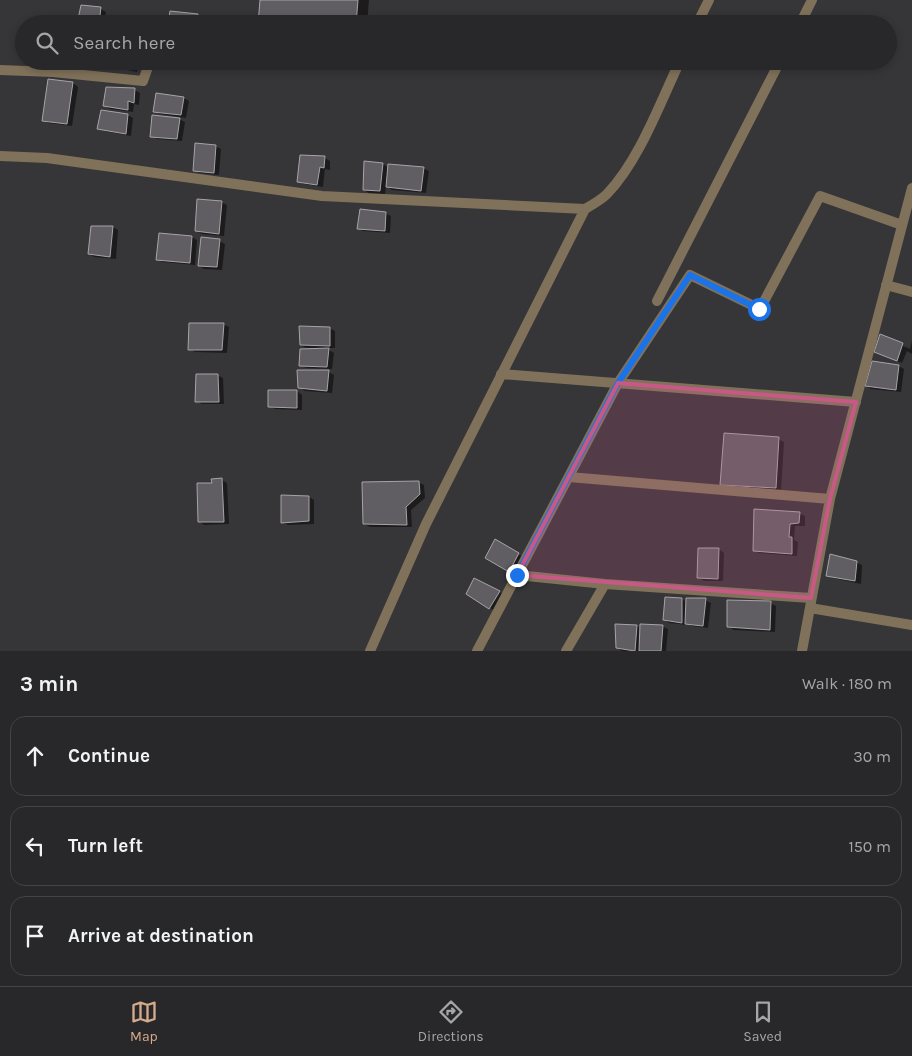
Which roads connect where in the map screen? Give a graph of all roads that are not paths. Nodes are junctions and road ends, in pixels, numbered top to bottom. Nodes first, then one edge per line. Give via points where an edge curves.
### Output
1 (709, 0) edge
2 (812, 0) edge
3 (702, 15) edge
4 (804, 15) edge
5 (0, 70) edge
6 (147, 70) edge
7 (676, 70) edge
8 (775, 70) edge
9 (0, 156) edge
10 (912, 188) edge
11 (584, 209) junction
12 (902, 225) junction
13 (886, 285) junction
14 (912, 292) edge
15 (657, 301) dead end
16 (501, 374) junction
17 (618, 383) junction
18 (856, 402) junction
19 (569, 477) junction
20 (830, 499) junction
21 (517, 575) junction
22 (605, 584) junction
23 (811, 603) junction
24 (912, 624) edge
25 (370, 651) edge
26 (477, 651) edge
27 (566, 651) edge
28 (570, 651) edge
29 (802, 651) edge

1 - 3 street
2 - 4 street
5 - 6 street via 143,81
7 - 11 street via 624,174 606,196
8 - 15 street
9 - 11 street via 47,158 322,196
10 - 12 street
11 - 16 street
12 - 13 street
12 - 17 street via 820,196 762,309 690,275
13 - 14 street
13 - 18 street
16 - 17 street
16 - 25 street via 426,524
17 - 18 street
17 - 19 street
18 - 20 street
19 - 20 street
19 - 21 street
20 - 23 street
21 - 22 street
21 - 26 street
22 - 23 street
22 - 27 street
23 - 24 street
23 - 29 street
27 - 28 street

